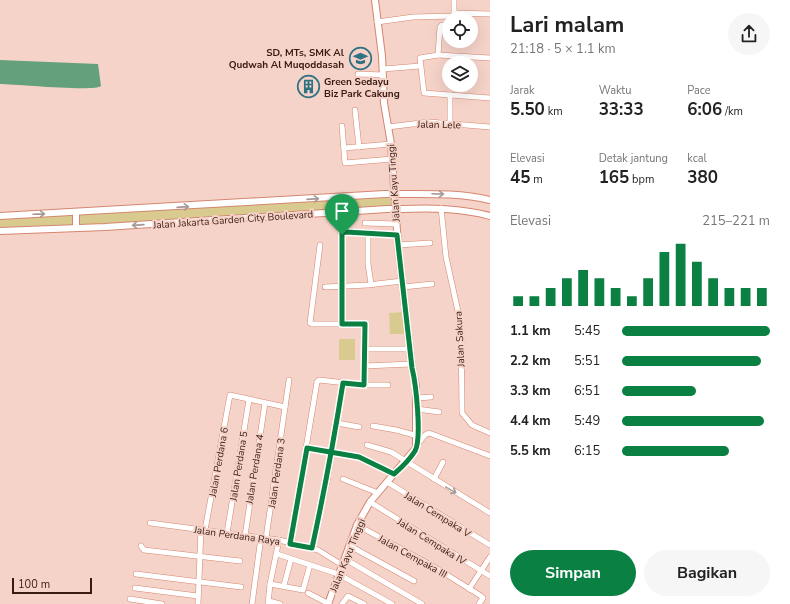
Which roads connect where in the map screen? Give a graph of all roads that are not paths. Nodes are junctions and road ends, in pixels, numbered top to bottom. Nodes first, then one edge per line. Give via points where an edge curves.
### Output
1 (374, 0) edge
2 (454, 0) edge
3 (454, 12) edge
4 (490, 14) edge
5 (478, 15) edge
6 (442, 16) edge
7 (377, 22) junction
8 (442, 25) edge
9 (438, 56) junction
10 (490, 58) edge
11 (420, 66) junction
12 (383, 72) junction
13 (358, 74) dead end
14 (450, 95) junction
15 (490, 98) edge
16 (355, 110) dead end
17 (450, 123) junction
18 (342, 126) dead end
19 (388, 127) junction
20 (490, 127) edge
21 (391, 144) junction
22 (359, 147) junction
23 (344, 148) junction
24 (392, 159) junction
25 (490, 200) edge
26 (441, 208) junction
27 (76, 213) junction
28 (0, 216) edge
29 (490, 216) edge
30 (365, 223) dead end
31 (396, 224) junction
32 (76, 228) junction
33 (0, 231) edge
34 (368, 234) junction
35 (397, 235) junction
36 (430, 242) dead end
37 (320, 245) dead end
38 (398, 245) junction
39 (371, 284) junction
40 (403, 284) junction
41 (432, 284) dead end
42 (325, 287) dead end
43 (341, 287) junction
44 (342, 324) junction
45 (364, 349) junction
46 (411, 349) junction
47 (412, 364) junction
48 (364, 366) junction
49 (289, 380) dead end
50 (343, 383) junction
51 (364, 385) junction
52 (388, 385) dead end
53 (417, 398) junction
54 (431, 398) dead end
55 (249, 400) junction
56 (265, 403) junction
57 (285, 407) junction
58 (417, 408) junction
59 (439, 412) dead end
60 (337, 423) junction
61 (372, 426) dead end
62 (359, 427) dead end
63 (490, 433) edge
64 (418, 436) junction
65 (367, 445) dead end
66 (417, 445) junction
67 (307, 448) junction
68 (332, 452) junction
69 (490, 456) edge
70 (406, 461) junction
71 (443, 462) dead end
72 (394, 474) junction
73 (434, 479) junction
74 (343, 480) dead end
75 (387, 482) junction
76 (378, 493) junction
77 (370, 502) junction
78 (490, 514) edge
79 (150, 523) dead end
80 (357, 526) junction
81 (203, 530) junction
82 (227, 533) junction
83 (245, 536) junction
84 (264, 538) junction
85 (279, 540) junction
86 (290, 544) junction
87 (141, 546) dead end
88 (350, 546) junction
89 (490, 546) edge
90 (312, 548) junction
91 (277, 554) junction
92 (199, 558) junction
93 (490, 558) edge
94 (291, 559) junction
95 (240, 561) dead end
96 (343, 562) junction
97 (310, 564) junction
98 (480, 570) junction
99 (136, 574) dead end
100 (338, 574) junction
101 (490, 576) edge
102 (414, 581) dead end
103 (199, 582) junction
104 (270, 584) junction
105 (284, 585) junction
106 (241, 587) dead end
107 (135, 588) dead end
108 (469, 589) junction
109 (308, 593) dead end
110 (198, 596) junction
111 (130, 599) dead end
112 (268, 602) edge
113 (480, 603) edge
114 (162, 604) edge
115 (198, 604) edge
116 (252, 604) edge
117 (280, 604) edge
118 (328, 604) edge
119 (342, 604) edge
120 (364, 604) edge
121 (392, 604) edge
122 (422, 604) edge

1 - 7 street, Jalan Kayu Tinggi
2 - 3 street
4 - 5 street
6 - 7 street
7 - 12 street, Jalan Kayu Tinggi
8 - 9 street
9 - 10 street
9 - 11 street via 420,57
11 - 12 street
11 - 14 street via 424,93
12 - 13 street
12 - 19 street, Jalan Kayu Tinggi
14 - 15 street
14 - 17 street
16 - 22 street
17 - 19 street, Jalan Lele via 415,123
17 - 20 street, Jalan Lele
18 - 23 street
19 - 21 street, Jalan Kayu Tinggi
21 - 22 street
21 - 24 street, Jalan Kayu Tinggi
22 - 23 street
23 - 24 street via 347,164
24 - 31 street, Jalan Kayu Tinggi
27 -> 25 street, Jalan Jakarta Garden City Boulevard, bridge via 385,194 457,195
26 - 29 street, Jalan Jakarta Garden City Boulevard via 468,210
26 -> 32 street, Jalan Jakarta Garden City Boulevard, bridge via 386,209
26 - 63 street, Jalan Sakura via 446,257 461,325 462,413 472,425
28 -> 27 street, Jalan Jakarta Garden City Boulevard
27 - 32 street
30 - 31 street
31 - 35 street, Jalan Kayu Tinggi
32 - 33 street, Jalan Jakarta Garden City Boulevard
34 - 35 street
34 - 39 street
34 - 43 street via 342,233
35 - 38 street, Jalan Kayu Tinggi
36 - 38 street
37 - 44 street via 309,321 311,324
38 - 40 street, Jalan Kayu Tinggi
39 - 40 street
39 - 43 street
40 - 41 street
40 - 46 street, Jalan Kayu Tinggi
42 - 43 street
43 - 44 street
44 - 45 street via 365,324
45 - 46 street
45 - 48 street
46 - 47 street, Jalan Kayu Tinggi
47 - 48 street
47 - 53 street, Jalan Kayu Tinggi
48 - 51 street
49 - 57 street, Jalan Perdana 3
50 - 51 street
50 - 60 street
50 - 67 street via 319,380 317,382
51 - 52 street
53 - 54 street
53 - 58 street, Jalan Kayu Tinggi
55 - 56 street
55 - 81 street, Jalan Perdana 6 via 231,395
55 - 82 street, Jalan Perdana 5
56 - 57 street
56 - 83 street, Jalan Perdana 4
57 - 84 street, Jalan Perdana 3
58 - 59 street
58 - 64 street, Jalan Kayu Tinggi
60 - 62 street
60 - 68 street
61 - 64 street
64 - 66 street, Jalan Kayu Tinggi
65 - 70 street via 391,452
66 - 69 street via 429,433
66 - 70 street, Jalan Kayu Tinggi
67 - 68 street
67 - 86 street
68 - 72 street via 359,457
68 - 90 street
70 - 72 street, Jalan Kayu Tinggi
70 - 73 street
71 - 73 street
72 - 75 street, Jalan Kayu Tinggi
73 -> 78 street
74 - 76 street
75 - 76 street, Jalan Kayu Tinggi
75 - 89 street, Jalan Cempaka V
76 - 77 street, Jalan Kayu Tinggi
77 - 80 street, Jalan Kayu Tinggi
77 - 98 street, Jalan Cempaka IV
79 - 81 street, Jalan Perdana Raya
80 - 88 street, Jalan Kayu Tinggi
80 - 108 street, Jalan Cempaka III via 436,568
81 - 82 street, Jalan Perdana Raya
81 - 92 street, Jalan Perdana 6
82 - 83 street, Jalan Perdana Raya
83 - 84 street, Jalan Perdana Raya
84 - 85 street, Jalan Perdana Raya
84 - 116 street, Jalan Perdana 3
85 - 86 street, Jalan Perdana Raya
85 - 91 street
86 - 90 street, Jalan Perdana Raya
87 - 92 street via 144,550
88 - 96 street, Jalan Kayu Tinggi
88 - 102 street
90 - 96 street, Jalan Perdana Raya
91 - 94 street
91 - 104 street
92 - 95 street
92 - 103 street, Jalan Perdana 6
93 - 98 street
94 - 97 street
94 - 105 street
96 - 100 street, Jalan Kayu Tinggi
96 - 122 street, Jalan Perdana Raya
97 - 100 street
97 - 105 street via 303,590
98 - 101 street, Jalan Cempaka IV
98 - 108 street
99 - 103 street
100 - 118 street, Jalan Kayu Tinggi
100 - 121 street
103 - 106 street
103 - 110 street, Jalan Perdana 6
104 - 105 street
104 - 112 street
107 - 110 street
108 - 113 street, Jalan Cempaka III via 483,598
109 - 118 street
110 - 115 street, Jalan Perdana 6
111 - 114 street
112 - 117 street
119 - 120 street via 348,596

